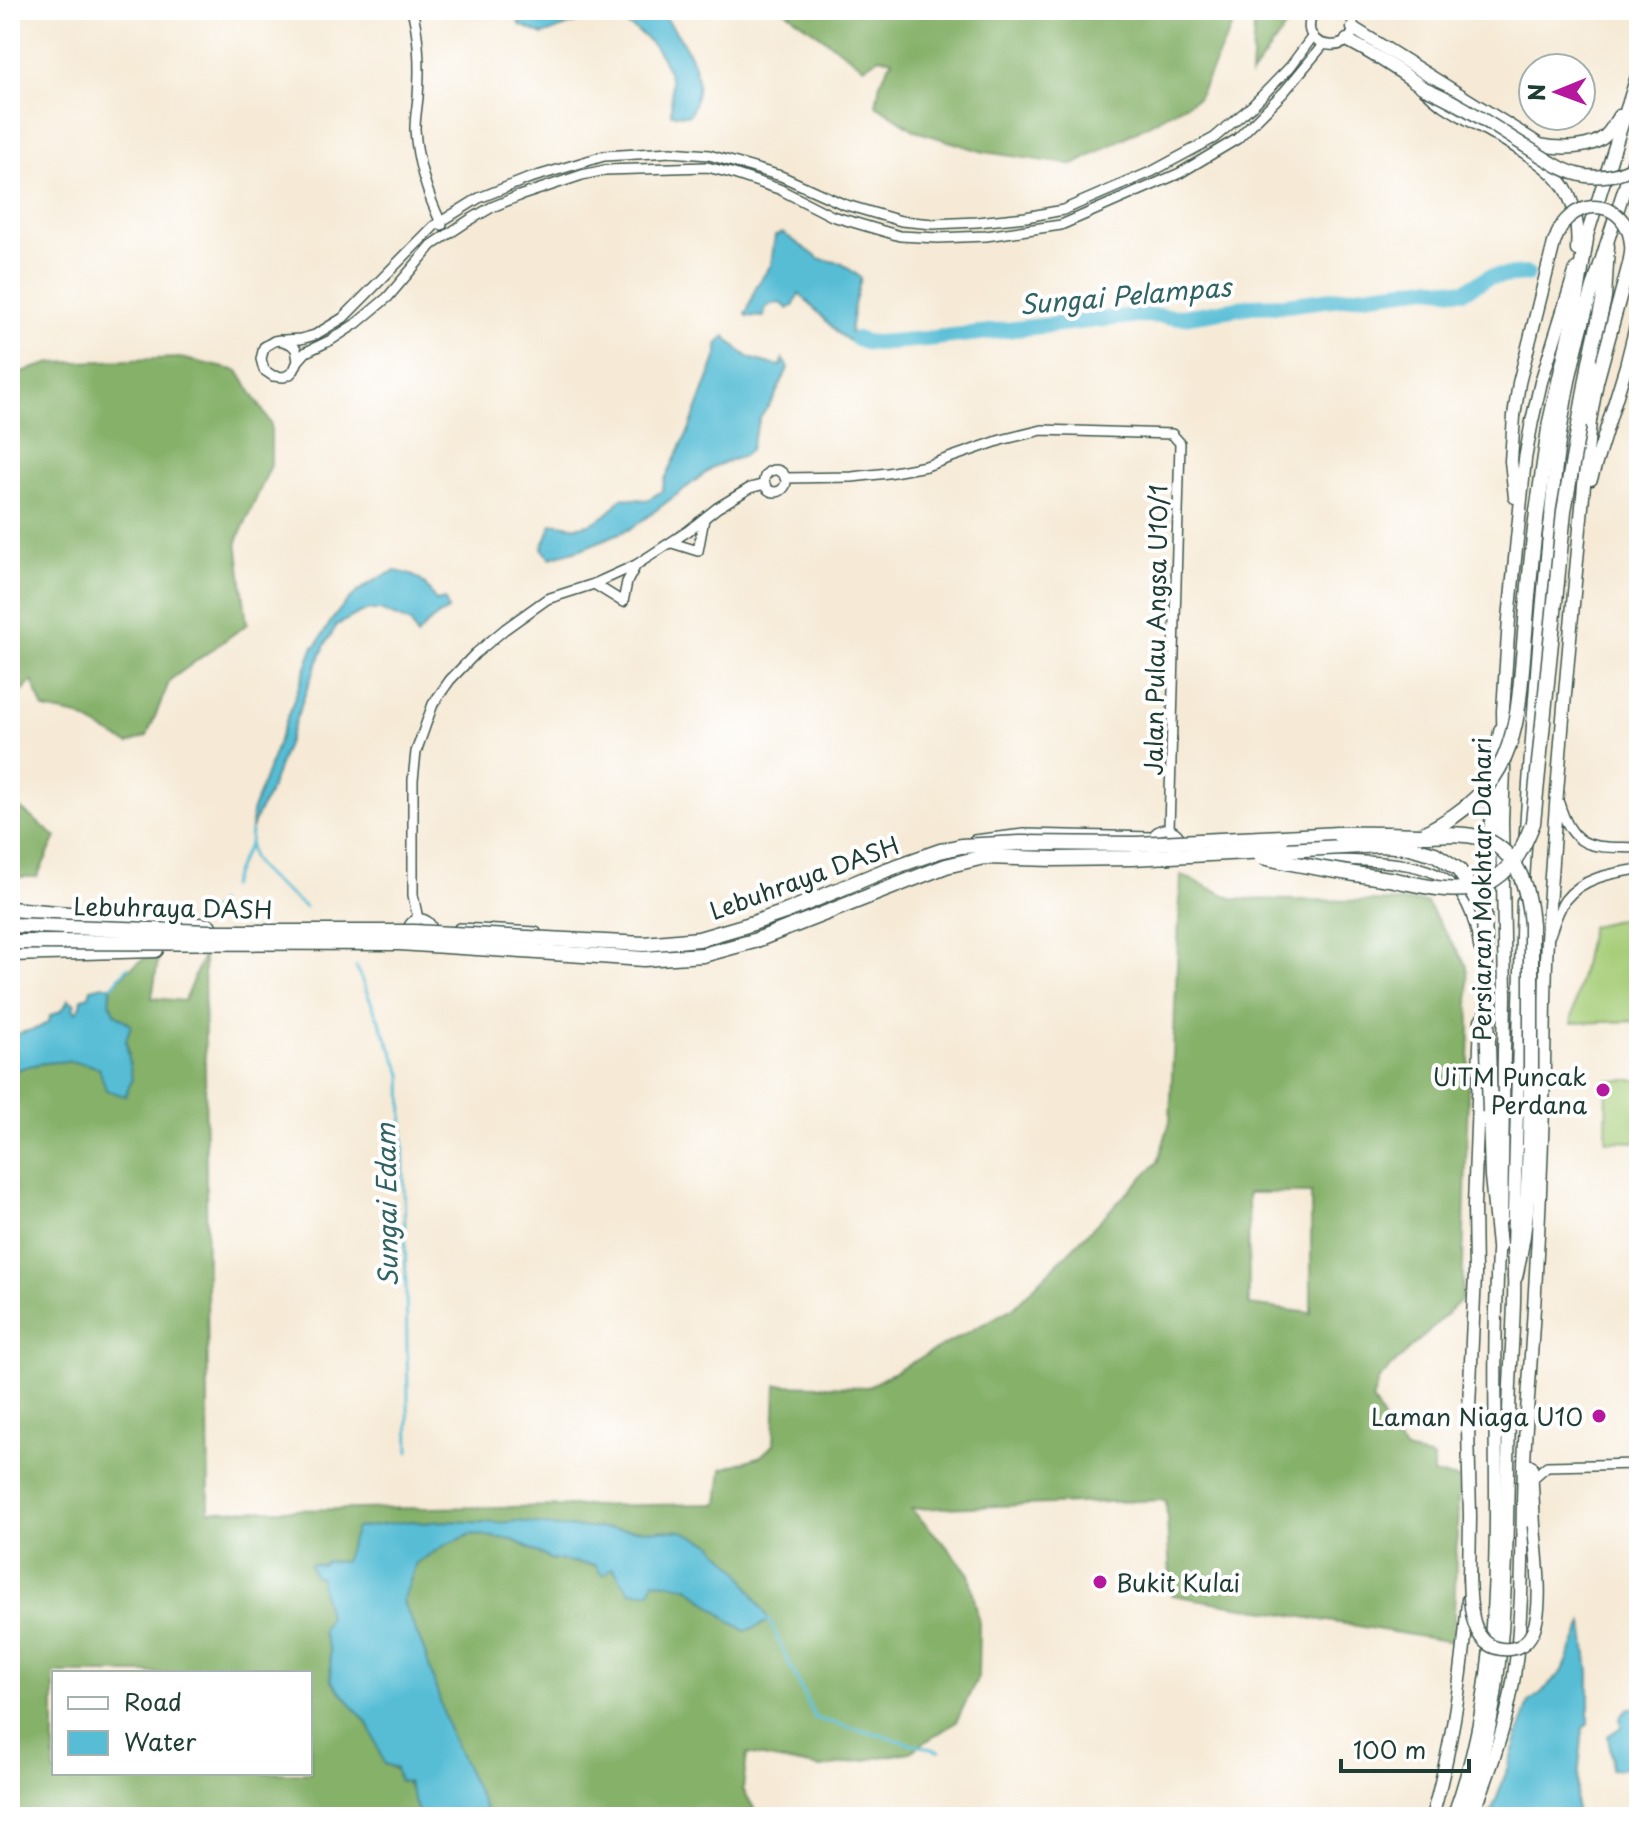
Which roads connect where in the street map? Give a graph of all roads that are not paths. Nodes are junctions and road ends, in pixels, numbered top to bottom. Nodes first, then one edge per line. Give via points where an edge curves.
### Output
1 (412, 10) edge
2 (1315, 10) edge
3 (1348, 10) edge
4 (1350, 34) junction
5 (1313, 36) junction
6 (1323, 45) junction
7 (1639, 70) edge
8 (1422, 87) junction
9 (1630, 98) junction
10 (1639, 143) edge
11 (1639, 163) edge
12 (441, 222) junction
13 (447, 235) junction
14 (1586, 239) junction
15 (1607, 246) junction
16 (1575, 273) junction
17 (1639, 314) edge
18 (280, 340) junction
19 (298, 361) junction
20 (785, 478) junction
21 (765, 484) junction
22 (1582, 517) junction
23 (705, 518) junction
24 (1517, 520) junction
25 (672, 543) junction
26 (636, 565) junction
27 (594, 584) junction
28 (1503, 711) junction
29 (1558, 800) junction
30 (1169, 829) junction
31 (1421, 835) junction
32 (1153, 837) junction
33 (1180, 839) junction
34 (1639, 848) edge
35 (1153, 852) junction
36 (1178, 853) junction
37 (1244, 853) junction
38 (1639, 869) edge
39 (10, 909) edge
40 (418, 919) junction
41 (10, 925) edge
42 (217, 927) joint
43 (431, 927) junction
44 (408, 928) junction
45 (429, 939) junction
46 (412, 940) junction
47 (1547, 940) junction
48 (10, 942) edge
49 (156, 950) joint
50 (10, 954) edge
51 (1481, 964) junction
52 (1499, 1246) junction
53 (1515, 1277) junction
54 (1530, 1395) junction
55 (1639, 1464) edge
56 (1532, 1479) junction
57 (1469, 1572) junction
58 (1432, 1817) edge
59 (1453, 1817) edge
60 (1466, 1817) edge

1 - 12 street via 418,33 418,159
2 - 5 street
3 - 4 street
4 - 6 street via 1338,46
4 - 8 main road
4 - 9 main road via 1540,145 1574,147 1607,136
5 - 6 street
5 - 12 street via 1290,67 1214,138 1063,210 977,222 901,221 843,204 781,176 709,155 671,152 604,156 527,179 479,198
6 - 13 street via 1237,139 1180,173 1061,225 986,236 900,236 832,216 779,189 731,173 707,167 654,167 570,179 492,207
7 - 9 main road, Persiaran Mokhtar Dahari
8 - 11 main road, bridge via 1561,168 1584,176 1609,176
8 - 16 main road via 1560,181 1579,233
9 - 14 main road, Persiaran Mokhtar Dahari
10 - 15 main road, Persiaran Mokhtar Dahari
12 - 13 street
12 - 18 street via 343,318 315,335
13 - 19 street via 388,297
14 - 16 main road, Persiaran Mokhtar Dahari
14 - 31 highway, bridge via 1550,422 1519,707 1509,749 1480,795
15 - 37 highway, bridge via 1604,298 1564,511 1533,823 1519,855 1483,885 1447,889
15 - 53 main road, Persiaran Mokhtar Dahari via 1570,379 1539,632 1523,888
16 - 24 main road, Persiaran Mokhtar Dahari via 1541,382
17 - 22 main road
18 - 19 street via 296,349
18 - 19 street via 264,347 264,370 284,377
20 - 21 street via 771,471
20 - 21 street via 778,492
20 - 30 street, Jalan Pulau Angsa U10/1 via 852,477 926,466 1042,430 1172,434 1180,443
21 - 23 street
22 - 24 main road, bridge via 1597,382 1631,245 1620,217 1598,206 1583,207 1564,221 1554,243 1514,416 1511,461
22 - 29 main road
23 - 25 street
23 - 25 street via 698,551
24 - 28 main road, Persiaran Mokhtar Dahari
25 - 26 street
26 - 27 street
26 - 27 street via 623,602
27 - 40 street via 547,599 512,623 475,654 433,704 416,752 413,780 413,895
28 - 33 street via 1488,788 1451,823 1378,839
28 - 51 main road
28 - 52 main road, Persiaran Mokhtar Dahari via 1505,996
29 - 34 street via 1565,823 1583,842
29 - 47 main road
30 - 32 street
30 - 33 street
31 - 41 highway, Lebuhraya DASH, bridge via 961,846 747,925 699,939 644,944 414,932
31 - 53 highway, Lebuhraya DASH, bridge via 1479,837 1494,844 1506,853 1527,890 1530,1153
32 - 35 street
32 - 43 street via 1024,834 937,846 749,919 679,937 628,939
33 - 36 street
35 - 36 street via 1167,859
35 - 45 street via 1016,848 981,853 703,951 568,951
36 - 51 street via 1420,867 1463,897 1477,933
37 - 48 highway, Lebuhraya DASH, bridge via 984,857 946,866 754,941 703,955 644,959 399,943
37 - 52 highway, bridge via 1409,847 1435,854 1459,870 1484,914
38 - 47 street via 1597,877 1579,887 1565,901
39 - 42 highway
40 - 43 street
40 - 44 street
42 - 44 street
43 - 45 street
44 - 46 street
45 - 46 street
46 - 49 street
47 - 54 main road
49 - 50 highway
51 - 57 main road
52 - 59 main road, Persiaran Mokhtar Dahari via 1488,1668 1478,1729
53 - 60 main road, Persiaran Mokhtar Dahari via 1497,1682
54 - 56 main road
54 - 60 main road via 1515,1673 1491,1767
55 - 56 street via 1547,1466
56 - 57 main road, bridge via 1538,1610 1534,1629 1519,1648 1504,1650 1481,1638 1474,1625
57 - 58 main road via 1461,1681

